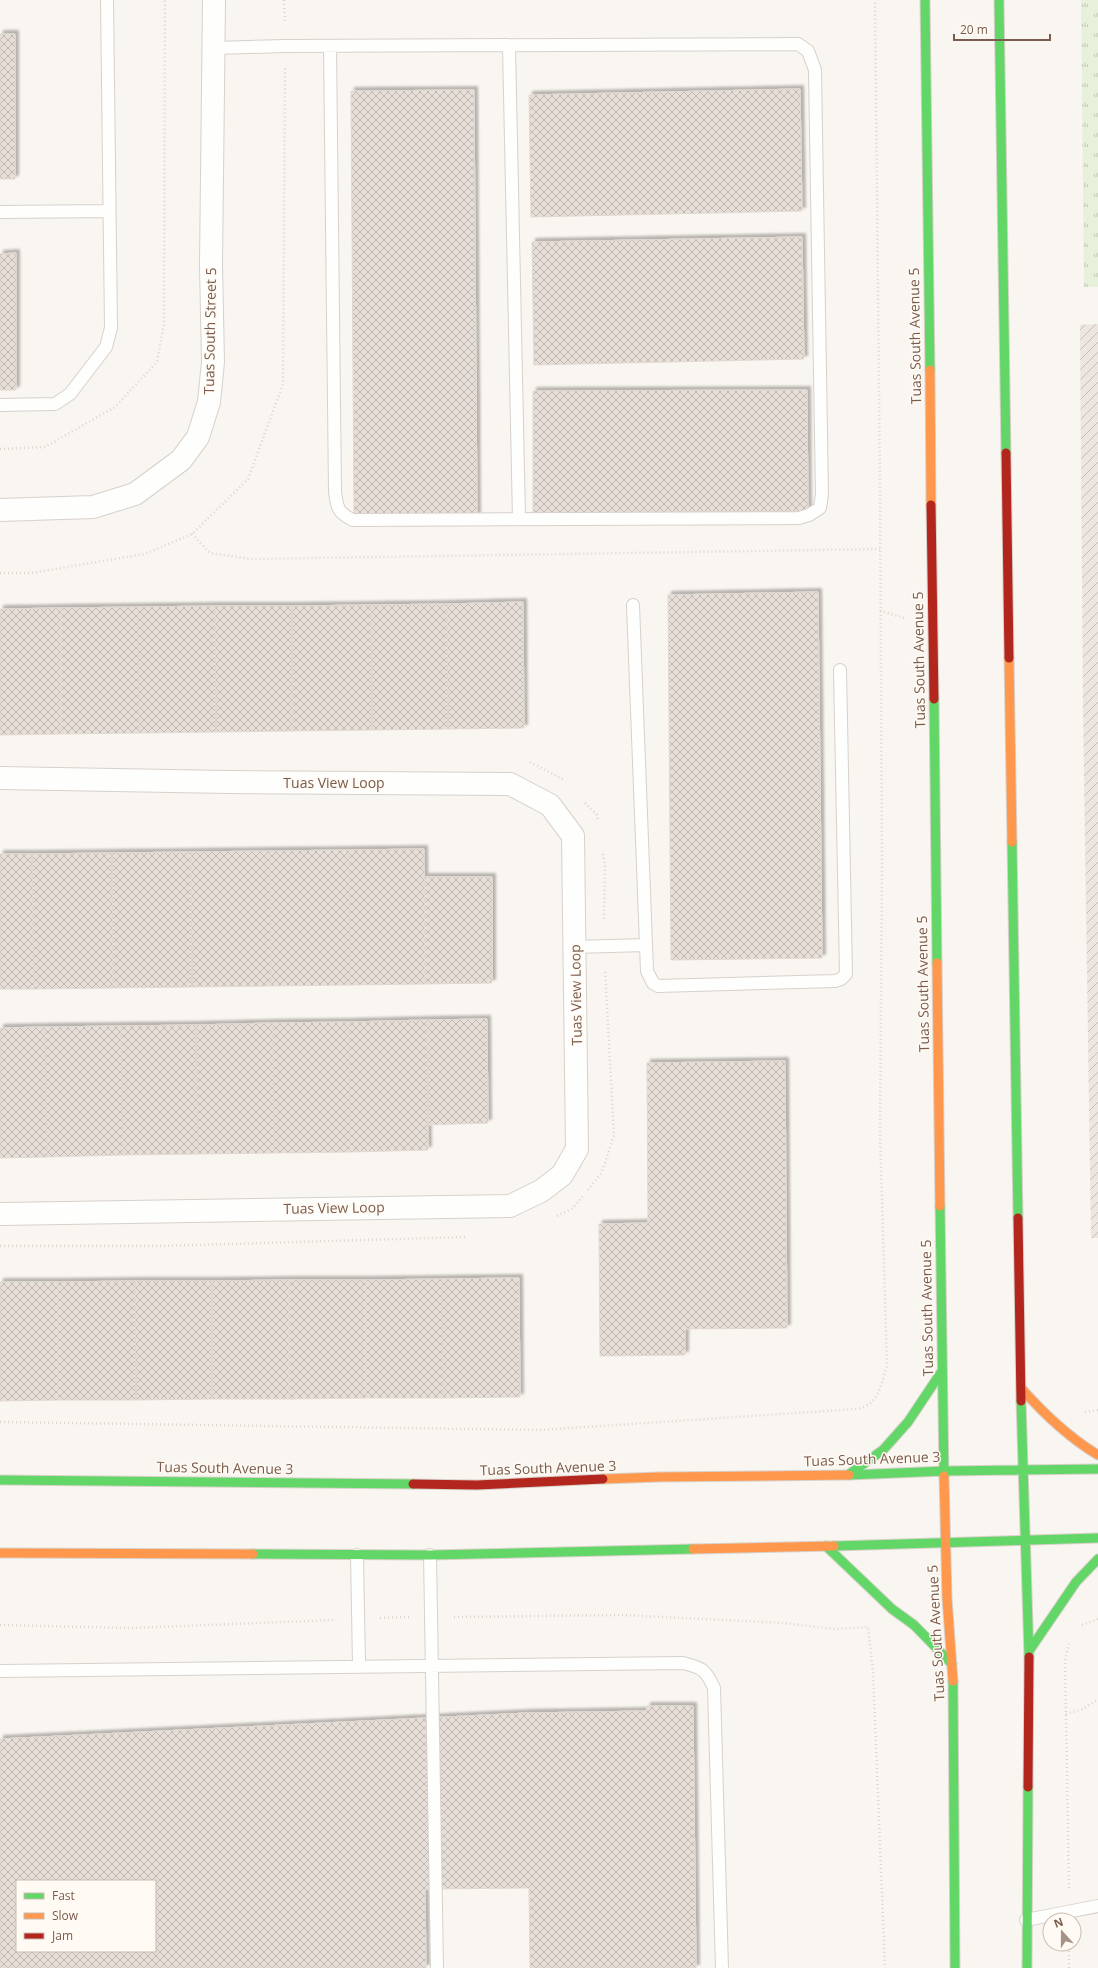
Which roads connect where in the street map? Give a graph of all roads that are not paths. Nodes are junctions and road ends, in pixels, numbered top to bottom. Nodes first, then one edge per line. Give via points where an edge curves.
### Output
1 (107, 0) edge
2 (214, 0) edge
3 (925, 0) edge
4 (999, 0) edge
5 (509, 46) junction
6 (330, 47) junction
7 (214, 48) junction
8 (110, 211) junction
9 (0, 212) edge
10 (0, 405) edge
11 (0, 510) edge
12 (520, 519) junction
13 (633, 605) dead end
14 (840, 670) dead end
15 (0, 778) edge
16 (646, 945) junction
17 (574, 947) junction
18 (0, 1214) edge
19 (942, 1371) junction
20 (1021, 1388) junction
21 (1098, 1455) edge
22 (1098, 1469) edge
23 (1022, 1470) junction
24 (945, 1471) junction
25 (848, 1475) junction
26 (0, 1480) edge
27 (1098, 1538) edge
28 (1026, 1542) junction
29 (946, 1543) junction
30 (826, 1546) junction
31 (0, 1553) edge
32 (357, 1555) junction
33 (430, 1555) junction
34 (1098, 1559) edge
35 (1029, 1651) junction
36 (952, 1664) junction
37 (359, 1665) junction
38 (431, 1666) junction
39 (0, 1671) edge
40 (1098, 1906) edge
41 (1026, 1920) junction
42 (437, 1968) edge
43 (722, 1968) edge
44 (955, 1968) edge
45 (1026, 1968) edge

1 - 8 lane
2 - 7 street, Tuas South Street 5
3 - 19 main road, Tuas South Avenue 5
4 - 20 main road
5 - 6 lane
5 - 12 lane
5 - 12 lane via 798,44 808,51 815,70 822,494 820,508 799,518
6 - 7 lane
6 - 12 lane via 337,505 342,515 353,520
7 - 11 street, Tuas South Street 5 via 211,265 213,362 209,402 198,437 181,460 135,494 93,507
8 - 9 lane
8 - 10 lane via 111,328 106,347 70,394 55,404
13 - 16 lane
14 - 16 lane via 846,974 835,982 658,986 653,984 647,971
15 - 17 street, Tuas View Loop via 510,784 550,805 573,836
16 - 17 lane
17 - 18 street, Tuas View Loop via 577,1149 562,1175 541,1191 510,1206
19 - 24 main road, Tuas South Avenue 5
19 - 25 main road via 908,1422 883,1450
20 - 21 main road via 1043,1414 1067,1436
20 - 23 main road
22 - 23 main road, Tuas South Avenue 3
23 - 24 main road, Tuas South Avenue 3
23 - 28 main road
24 - 25 main road, Tuas South Avenue 3
24 - 29 main road, Tuas South Avenue 5
25 - 26 main road, Tuas South Avenue 3 via 659,1477 478,1485
27 - 28 main road
28 - 29 main road
28 - 35 main road
29 - 30 main road
29 - 36 main road, Tuas South Avenue 5
30 - 33 main road
30 - 36 main road via 892,1609 914,1625
31 - 32 main road
32 - 33 main road
32 - 37 lane
33 - 38 lane
34 - 35 main road via 1076,1582
35 - 41 main road
36 - 44 main road, Tuas South Avenue 5
37 - 38 lane
37 - 39 lane
38 - 42 lane
38 - 43 lane via 684,1663 699,1667 708,1674 714,1688
40 - 41 lane
41 - 45 main road

